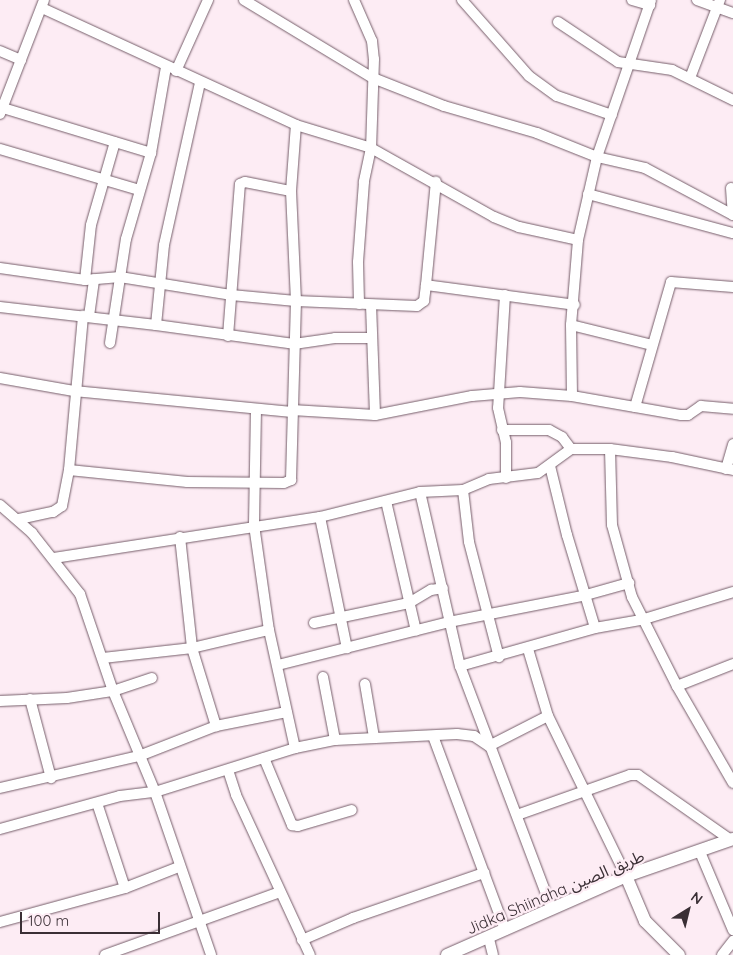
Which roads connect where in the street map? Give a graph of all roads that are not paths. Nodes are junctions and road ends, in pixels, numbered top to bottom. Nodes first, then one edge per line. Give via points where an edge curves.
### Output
1 (208, 0) edge
2 (244, 0) edge
3 (354, 0) edge
4 (462, 0) edge
5 (632, 0) edge
6 (697, 0) edge
7 (651, 2) edge
8 (43, 4) edge
9 (719, 4) edge
10 (733, 13) edge
11 (558, 22) dead end
12 (0, 51) edge
13 (21, 60) junction
14 (629, 64) junction
15 (166, 67) junction
16 (176, 71) junction
17 (373, 78) junction
18 (690, 78) junction
19 (200, 82) junction
20 (733, 100) edge
21 (1, 111) edge
22 (612, 115) junction
23 (296, 125) junction
24 (115, 142) junction
25 (371, 148) junction
26 (0, 150) edge
27 (151, 153) junction
28 (598, 157) junction
29 (103, 180) junction
30 (436, 182) junction
31 (731, 188) dead end
32 (139, 190) junction
33 (291, 191) junction
34 (588, 194) junction
35 (733, 215) edge
36 (733, 233) edge
37 (578, 240) junction
38 (0, 268) edge
39 (120, 277) junction
40 (89, 279) junction
41 (159, 282) junction
42 (426, 286) junction
43 (733, 287) edge
44 (231, 294) junction
45 (505, 295) junction
46 (296, 301) junction
47 (359, 304) junction
48 (371, 305) junction
49 (575, 305) junction
50 (0, 307) edge
51 (86, 316) junction
52 (115, 320) junction
53 (156, 325) junction
54 (571, 325) junction
55 (228, 336) junction
56 (371, 338) junction
57 (110, 343) dead end
58 (294, 344) junction
59 (652, 345) junction
60 (0, 378) edge
61 (74, 391) junction
62 (499, 392) junction
63 (572, 396) junction
64 (635, 407) junction
65 (256, 409) junction
66 (733, 409) edge
67 (292, 411) junction
68 (375, 415) junction
69 (502, 430) junction
70 (733, 444) edge
71 (571, 449) junction
72 (610, 449) junction
73 (550, 466) junction
74 (69, 470) junction
75 (730, 470) edge
76 (506, 478) junction
77 (252, 483) junction
78 (463, 490) junction
79 (420, 492) junction
80 (386, 501) junction
81 (1, 510) edge
82 (320, 516) junction
83 (19, 519) junction
84 (254, 525) junction
85 (180, 537) junction
86 (54, 558) junction
87 (629, 583) junction
88 (443, 588) junction
89 (733, 592) edge
90 (586, 596) junction
91 (409, 603) junction
92 (343, 615) junction
93 (487, 616) junction
94 (642, 620) junction
95 (449, 622) junction
96 (314, 623) dead end
97 (595, 628) junction
98 (269, 630) junction
99 (416, 631) junction
100 (192, 648) junction
101 (347, 648) junction
102 (528, 649) junction
103 (499, 656) junction
104 (102, 658) junction
105 (733, 664) edge
106 (278, 665) junction
107 (460, 666) junction
108 (323, 677) dead end
109 (152, 678) dead end
110 (365, 684) dead end
111 (677, 686) junction
112 (113, 691) junction
113 (30, 699) junction
114 (0, 701) edge
115 (287, 712) junction
116 (548, 716) junction
117 (216, 726) junction
118 (433, 736) junction
119 (374, 737) junction
120 (335, 740) junction
121 (488, 746) junction
122 (295, 748) junction
123 (139, 756) junction
124 (264, 758) junction
125 (228, 770) junction
126 (51, 778) junction
127 (733, 783) edge
128 (0, 788) edge
129 (584, 791) junction
130 (155, 792) junction
131 (97, 803) junction
132 (352, 810) dead end
133 (517, 815) junction
134 (0, 829) edge
135 (732, 839) edge
136 (700, 852) junction
137 (179, 867) junction
138 (484, 873) junction
139 (626, 876) junction
140 (125, 888) junction
141 (280, 892) junction
142 (552, 909) junction
143 (197, 921) junction
144 (0, 922) edge
145 (505, 930) junction
146 (733, 930) edge
147 (489, 939) junction
148 (302, 940) junction
149 (733, 941) edge
150 (105, 955) edge
151 (211, 955) edge
152 (310, 955) edge
153 (447, 955) edge
154 (492, 955) edge
155 (679, 955) edge
156 (722, 955) edge

1 - 16 street
2 - 17 street
3 - 17 street via 372,41
4 - 22 street via 529,76 557,96
5 - 7 street
6 - 9 street
7 - 14 street
8 - 13 street
8 - 15 street
9 - 10 street
9 - 18 street
11 - 14 street via 596,50
12 - 13 street
13 - 21 street
14 - 18 street via 672,70
14 - 22 street
15 - 16 street
15 - 27 street
16 - 19 street
17 - 25 street
17 - 28 street via 444,106 537,133
18 - 20 street
19 - 23 street
19 - 41 street
21 - 24 street
22 - 28 street
23 - 25 street
23 - 33 street
24 - 27 street
24 - 29 street
25 - 30 street
25 - 47 street via 359,238
26 - 29 street
27 - 32 street
28 - 34 street
28 - 35 street via 645,168
29 - 32 street
29 - 40 street via 91,225
30 - 37 street via 454,197 519,228
30 - 42 street
31 - 35 street
32 - 39 street
33 - 44 street via 245,182 240,184
33 - 46 street
34 - 36 street
34 - 37 street
37 - 49 street
38 - 40 street
39 - 40 street
39 - 41 street
39 - 52 street
40 - 51 street
41 - 44 street
41 - 53 street
42 - 45 street
42 - 48 street via 424,301 417,306
43 - 59 street via 670,282
44 - 46 street
44 - 55 street
45 - 49 street
45 - 62 street
46 - 47 street
46 - 58 street
47 - 48 street
48 - 56 street
49 - 54 street
50 - 51 street
51 - 52 street
51 - 61 street
52 - 53 street
52 - 57 street
53 - 55 street
54 - 59 street
54 - 63 street
55 - 58 street
56 - 58 street via 335,338
56 - 68 street
58 - 67 street
59 - 64 street
60 - 61 street
61 - 65 street
61 - 74 street
62 - 63 street
62 - 68 street
62 - 69 street
63 - 64 street
64 - 66 street via 684,415 701,406
65 - 67 street
65 - 77 street
67 - 68 street
67 - 77 street via 290,480
69 - 71 street via 555,432
69 - 76 street via 506,442
70 - 75 street
71 - 72 street
71 - 73 street
72 - 75 street
72 - 87 street via 612,525
73 - 76 street via 538,472
73 - 90 street
74 - 77 street via 187,482
74 - 83 street via 62,506 53,512
76 - 78 street via 489,480
77 - 84 street
78 - 79 street
78 - 93 street via 469,542
79 - 80 street
79 - 88 street
80 - 82 street
80 - 91 street
81 - 83 street
82 - 84 street
82 - 92 street
83 - 86 street
84 - 85 street
84 - 98 street
85 - 86 street
85 - 100 street
86 - 104 street via 80,594
87 - 90 street
87 - 94 street
88 - 91 street via 430,590
88 - 95 street
89 - 94 street
90 - 93 street
90 - 97 street
91 - 92 street
91 - 99 street
92 - 96 street
92 - 101 street
93 - 95 street
93 - 103 street
94 - 97 street
94 - 111 street
95 - 99 street
95 - 107 street
97 - 102 street
98 - 100 street
98 - 106 street
99 - 101 street
100 - 104 street
100 - 117 street
101 - 106 street
102 - 103 street
102 - 116 street
103 - 107 street
104 - 112 street
105 - 111 street
106 - 115 street
107 - 121 street
108 - 120 street
109 - 112 street
110 - 119 street
111 - 127 street
112 - 113 street via 67,698
112 - 123 street
113 - 114 street
113 - 126 street
115 - 117 street
115 - 122 street
116 - 121 street
116 - 129 street
117 - 123 street
118 - 119 street
118 - 121 street via 474,736
118 - 138 street
119 - 120 street
120 - 122 street
121 - 133 street
122 - 124 street
123 - 126 street
123 - 130 street
124 - 125 street
124 - 132 street via 292,825
125 - 130 street
125 - 141 street
126 - 128 street
129 - 133 street
129 - 135 street via 638,776
129 - 139 street
130 - 131 street via 120,796
130 - 137 street
131 - 134 street
131 - 140 street
133 - 142 street
135 - 136 main road, Jidka Shiinaha طريق الصين
136 - 139 main road, Jidka Shiinaha طريق الصين
136 - 146 street
137 - 140 street
137 - 143 street
138 - 145 street
138 - 148 street via 353,918
139 - 142 main road, Jidka Shiinaha طريق الصين
139 - 155 main road via 645,921
140 - 144 street
141 - 143 street
141 - 148 street
142 - 145 main road, Jidka Shiinaha طريق الصين
143 - 150 street
143 - 151 street
145 - 147 main road, Jidka Shiinaha طريق الصين
147 - 153 main road, Jidka Shiinaha طريق الصين
147 - 154 street
148 - 152 street
149 - 156 street

